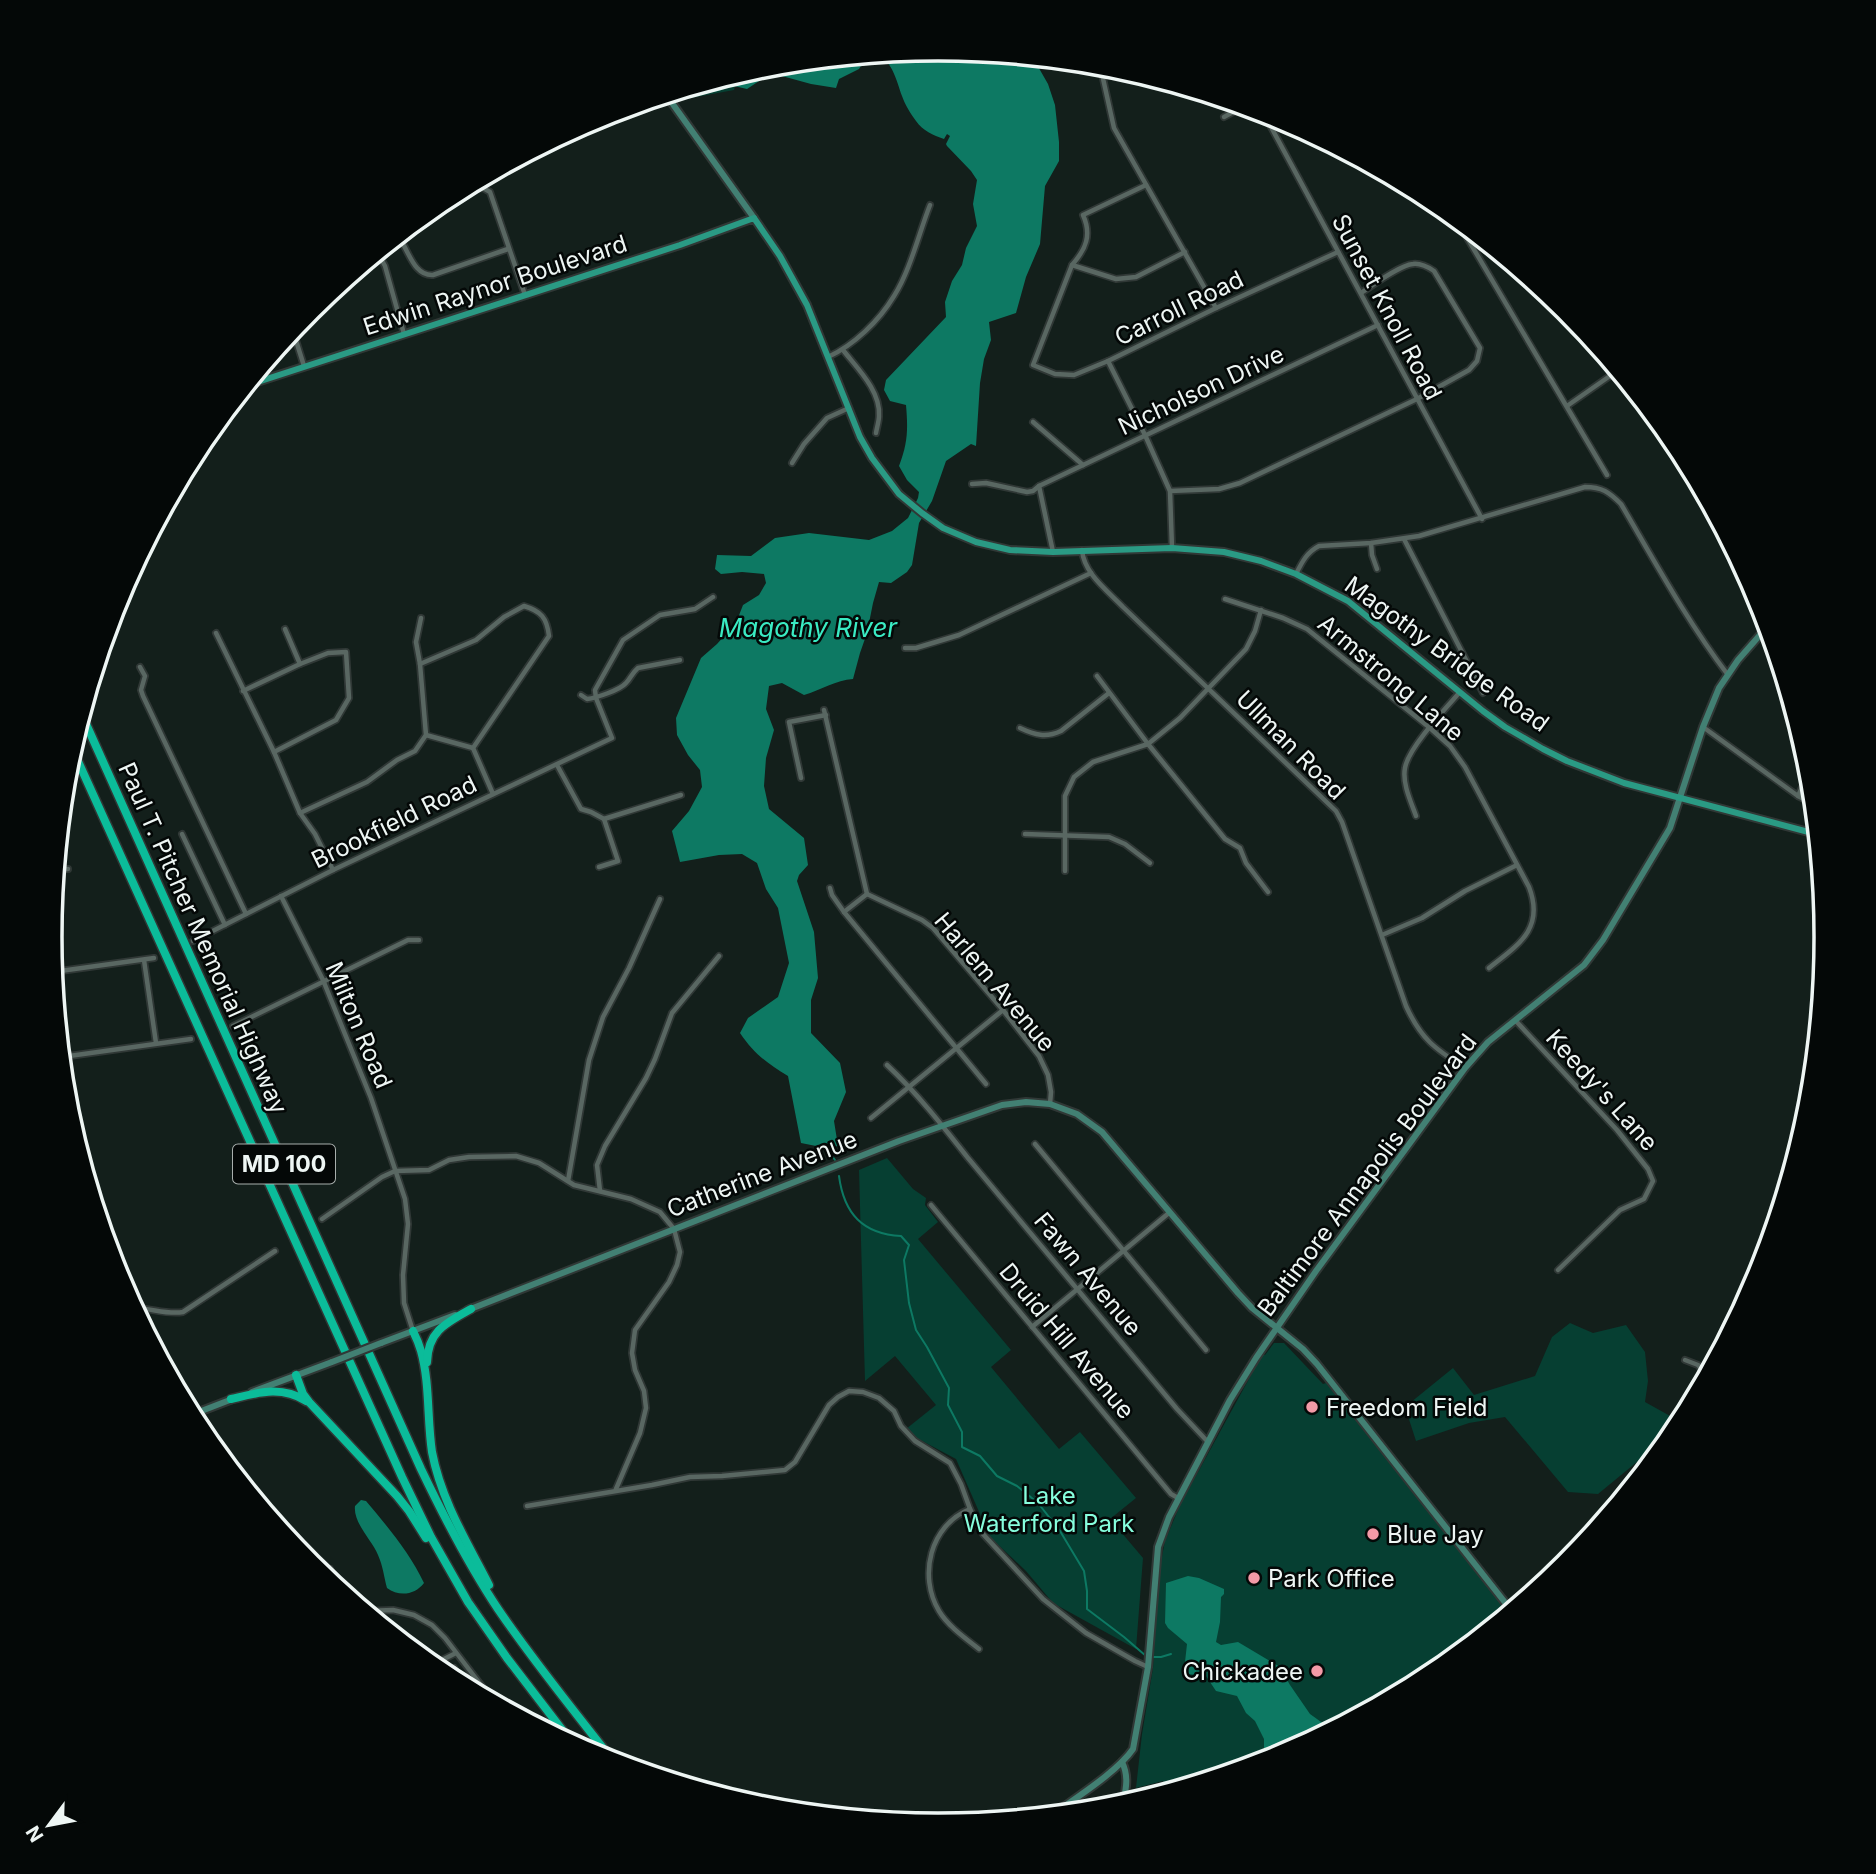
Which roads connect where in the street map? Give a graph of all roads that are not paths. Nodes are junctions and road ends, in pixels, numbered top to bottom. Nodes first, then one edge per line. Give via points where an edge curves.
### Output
1 (1103, 77) edge
2 (672, 103) edge
3 (1232, 113) edge
4 (1224, 117) dead end
5 (1271, 127) edge
6 (1146, 185) junction
7 (484, 189) edge
8 (929, 205) dead end
9 (754, 218) junction
10 (1469, 241) edge
11 (403, 244) dead end
12 (508, 249) junction
13 (1185, 252) junction
14 (1338, 252) junction
15 (382, 261) edge
16 (1072, 265) junction
17 (1361, 292) junction
18 (525, 295) junction
19 (1216, 308) junction
20 (1378, 325) junction
21 (404, 335) junction
22 (296, 343) edge
23 (843, 350) junction
24 (828, 357) junction
25 (1108, 361) junction
26 (304, 366) junction
27 (1610, 376) edge
28 (263, 380) edge
29 (1417, 399) junction
30 (1567, 406) junction
31 (849, 408) junction
32 (1033, 422) dead end
33 (876, 433) dead end
34 (1145, 435) junction
35 (792, 463) dead end
36 (1083, 466) junction
37 (1607, 475) dead end
38 (972, 484) dead end
39 (1039, 485) junction
40 (1170, 491) junction
41 (1482, 519) junction
42 (1404, 538) junction
43 (1371, 542) junction
44 (1172, 548) junction
45 (1082, 550) junction
46 (1053, 552) junction
47 (1377, 569) dead end
48 (1091, 573) junction
49 (1296, 575) junction
50 (713, 597) dead end
51 (1225, 599) dead end
52 (1261, 610) junction
53 (421, 618) dead end
54 (285, 629) dead end
55 (216, 633) dead end
56 (1760, 636) edge
57 (905, 648) dead end
58 (680, 660) dead end
59 (300, 664) junction
60 (420, 664) junction
61 (140, 667) dead end
62 (1727, 675) junction
63 (1097, 677) dead end
64 (1208, 688) junction
65 (243, 691) junction
66 (1460, 692) junction
67 (1109, 693) junction
68 (1483, 693) dead end
69 (581, 695) dead end
70 (596, 698) junction
71 (1703, 727) junction
72 (88, 728) edge
73 (1020, 728) dead end
74 (1430, 728) junction
75 (426, 735) junction
76 (1148, 744) junction
77 (473, 748) junction
78 (274, 752) junction
79 (557, 765) junction
80 (79, 767) edge
81 (801, 778) dead end
82 (1801, 790) edge
83 (493, 794) junction
84 (681, 795) dead end
85 (1798, 796) junction
86 (1681, 798) junction
87 (1802, 798) edge
88 (300, 813) junction
89 (1416, 816) dead end
90 (604, 819) junction
91 (1807, 832) edge
92 (182, 834) dead end
93 (1025, 834) dead end
94 (1064, 836) junction
95 (1150, 863) dead end
96 (1517, 864) junction
97 (599, 867) dead end
98 (333, 870) junction
99 (1065, 871) dead end
100 (830, 888) dead end
101 (1268, 892) dead end
102 (867, 894) junction
103 (281, 897) junction
104 (660, 899) dead end
105 (844, 912) junction
106 (246, 914) junction
107 (225, 925) junction
108 (1382, 935) junction
109 (419, 940) dead end
110 (193, 941) dead end
111 (719, 956) dead end
112 (154, 958) dead end
113 (144, 960) junction
114 (1489, 968) dead end
115 (63, 971) edge
116 (323, 980) junction
117 (1003, 1010) junction
118 (1515, 1020) junction
119 (233, 1026) dead end
120 (191, 1039) dead end
121 (156, 1043) junction
122 (957, 1048) junction
123 (71, 1056) edge
124 (887, 1065) dead end
125 (1465, 1068) junction
126 (986, 1084) dead end
127 (910, 1087) junction
128 (1050, 1104) junction
129 (871, 1118) dead end
130 (943, 1126) junction
131 (1035, 1143) dead end
132 (395, 1171) junction
133 (568, 1181) junction
134 (600, 1191) junction
135 (931, 1205) dead end
136 (1170, 1212) junction
137 (321, 1219) dead end
138 (674, 1229) junction
139 (1124, 1250) junction
140 (275, 1251) dead end
141 (1558, 1270) dead end
142 (1078, 1289) junction
143 (146, 1308) edge
144 (471, 1309) junction
145 (1032, 1327) junction
146 (1277, 1327) junction
147 (413, 1331) junction
148 (1206, 1350) dead end
149 (1685, 1360) dead end
150 (1700, 1368) edge
151 (296, 1375) junction
152 (426, 1383) junction
153 (231, 1399) junction
154 (309, 1402) junction
155 (202, 1411) edge
156 (1208, 1441) junction
157 (615, 1490) junction
158 (1178, 1498) junction
159 (527, 1506) dead end
160 (970, 1509) junction
161 (468, 1602) junction
162 (1505, 1603) edge
163 (497, 1607) junction
164 (379, 1611) edge
165 (979, 1649) dead end
166 (456, 1653) junction
167 (443, 1659) edge
168 (1148, 1667) junction
169 (478, 1682) edge
170 (559, 1726) edge
171 (601, 1745) edge
172 (1122, 1762) junction
173 (1126, 1792) edge
174 (1070, 1802) edge

1 - 6 street via 1114,128
2 - 9 main road, Magothy Bridge Road
3 - 4 street
5 - 14 street, Sunset Knoll Road
6 - 13 street
6 - 16 street via 1083,215 1088,240
7 - 12 street via 490,192
8 - 23 street via 895,295
9 - 18 main road, Edwin Raynor Boulevard
9 - 24 main road, Magothy Bridge Road via 807,305
10 - 30 street
11 - 12 street via 418,271 426,276
12 - 18 street
13 - 16 street via 1136,277 1116,279
13 - 19 street
14 - 17 street, Sunset Knoll Road
14 - 19 street, Carroll Road
15 - 21 street
16 - 25 street, Carroll Road via 1033,365 1055,374 1074,375
17 - 20 street, Sunset Knoll Road
17 - 29 street via 1402,268 1426,265 1434,271 1479,348 1469,370
18 - 21 main road, Edwin Raynor Boulevard
19 - 25 street, Carroll Road
20 - 29 street, Sunset Knoll Road
20 - 34 street, Nicholson Drive
21 - 26 main road, Edwin Raynor Boulevard
22 - 26 street
23 - 24 street
23 - 33 street via 877,401
24 - 31 main road, Magothy Bridge Road
25 - 34 street
26 - 28 main road, Edwin Raynor Boulevard
27 - 30 street
29 - 40 street via 1240,483 1219,489
29 - 41 street, Sunset Knoll Road
30 - 37 street
31 - 35 street via 827,418
31 - 46 main road, Magothy Bridge Road via 872,458 910,504 930,519 992,547
32 - 36 street
34 - 36 street, Nicholson Drive
34 - 40 street
36 - 39 street, Nicholson Drive
38 - 39 street, Nicholson Drive via 1027,492
39 - 46 street
40 - 44 street
41 - 42 street
41 - 62 street via 1585,487 1610,492
42 - 43 street
42 - 68 street
43 - 47 street
43 - 49 street via 1319,546 1306,556
44 - 45 main road, Magothy Bridge Road
44 - 49 main road, Magothy Bridge Road via 1224,552
45 - 46 main road, Magothy Bridge Road
45 - 48 street, Ullman Road
48 - 57 street via 959,635
48 - 64 street, Ullman Road
49 - 66 main road, Magothy Bridge Road via 1348,601
50 - 70 street via 695,609 660,615 623,640 598,682
51 - 52 street, Armstrong Lane
52 - 64 street via 1246,649
52 - 74 street, Armstrong Lane via 1307,629
53 - 60 street via 416,642
54 - 59 street
55 - 65 street
56 - 62 main road, Baltimore Annapolis Boulevard
58 - 70 street via 638,668 623,685
59 - 65 street
59 - 78 street via 328,653 346,652 349,698 337,720
60 - 75 street
60 - 77 street via 476,640 524,606 541,614 548,624 549,636
61 - 106 street via 145,676 143,696
62 - 71 main road, Baltimore Annapolis Boulevard
63 - 67 street
64 - 76 street
64 - 108 street, Ullman Road via 1336,811
65 - 78 street
66 - 74 street
66 - 86 main road, Magothy Bridge Road via 1505,727 1555,755 1624,783
67 - 73 street via 1055,734 1043,736
67 - 76 street
69 - 70 street
70 - 79 street, Brookfield Road via 612,738
71 - 85 street
71 - 86 main road, Baltimore Annapolis Boulevard
72 - 163 highway, Paul T. Pitcher Memorial Highway / MD 100 via 421,1469
74 - 89 street via 1405,768
74 - 96 street, Armstrong Lane via 1465,767
75 - 77 street
75 - 88 street via 415,751 367,782
76 - 94 street via 1093,762 1074,777 1065,796
76 - 101 street via 1225,839 1240,848
77 - 83 street
78 - 88 street
79 - 83 street, Brookfield Road
79 - 90 street via 581,809
80 - 161 highway, Paul T. Pitcher Memorial Highway / MD 100 via 402,1477
81 - 102 street via 789,722 825,713
82 - 85 street
83 - 98 street, Brookfield Road
84 - 90 street
85 - 87 street
86 - 91 main road, Magothy Bridge Road
86 - 118 main road, Baltimore Annapolis Boulevard via 1658,850 1603,940 1584,965
88 - 98 street
90 - 97 street via 618,861
92 - 107 street
93 - 94 street
94 - 95 street via 1108,836
94 - 99 street
96 - 108 street via 1422,918
96 - 114 street, Armstrong Lane via 1532,895 1532,922 1523,940
98 - 103 street, Brookfield Road
100 - 105 street
102 - 105 street
102 - 117 street, Harlem Avenue via 933,928
103 - 106 street, Brookfield Road
103 - 116 street, Milton Road
104 - 133 street via 603,1017 589,1060
105 - 122 street
106 - 107 street, Brookfield Road
107 - 110 street, Brookfield Road
108 - 125 street, Ullman Road via 1414,1023 1436,1049
109 - 116 street via 408,940
111 - 134 street via 672,1013 655,1059 599,1158
112 - 113 street
113 - 115 street
113 - 121 street
116 - 119 street
116 - 132 street, Milton Road
117 - 122 street
117 - 128 street, Harlem Avenue via 1048,1075
118 - 125 main road, Baltimore Annapolis Boulevard
118 - 141 street, Keedy's Lane via 1617,1130 1653,1181 1644,1199 1620,1210
120 - 121 street
121 - 123 street
122 - 126 street
122 - 127 street
124 - 127 street, Fawn Avenue
125 - 146 main road, Baltimore Annapolis Boulevard
127 - 129 street
127 - 130 street, Fawn Avenue
128 - 130 main road, Catherine Avenue via 1002,1105
128 - 136 main road, Catherine Avenue via 1077,1114 1102,1132
130 - 138 main road, Catherine Avenue
130 - 142 street, Fawn Avenue
131 - 139 street
132 - 133 street via 429,1170 469,1157 516,1156 539,1163
132 - 137 street
132 - 147 street, Milton Road via 408,1224 404,1303
133 - 134 street
134 - 138 street via 660,1212
135 - 145 street, Druid Hill Avenue
136 - 139 street
136 - 146 main road, Catherine Avenue via 1238,1293
138 - 144 main road, Catherine Avenue
138 - 157 street via 680,1252 677,1265 635,1330 632,1353 646,1408
139 - 142 street
139 - 148 street
140 - 143 street via 183,1312
142 - 145 street
142 - 156 street, Fawn Avenue
144 - 147 main road, Catherine Avenue
144 - 152 highway via 446,1323 433,1338 427,1353
145 - 158 street, Druid Hill Avenue
146 - 156 main road, Baltimore Annapolis Boulevard
146 - 162 main road, Catherine Avenue via 1317,1364
147 - 151 main road, Catherine Avenue, bridge
147 - 152 highway
149 - 150 street
151 - 153 main road, Catherine Avenue
151 - 154 highway
152 - 163 highway via 432,1453 442,1489
153 - 154 highway via 276,1390
153 - 155 main road, Catherine Avenue
154 - 161 highway via 409,1511
156 - 158 main road, Baltimore Annapolis Boulevard
157 - 159 street
157 - 160 street via 690,1477 785,1469 795,1462 829,1405 849,1391 878,1398 894,1411 915,1441 950,1463
158 - 168 main road, Baltimore Annapolis Boulevard via 1159,1542
160 - 165 street via 940,1534 930,1561 929,1581 943,1617
160 - 168 street via 983,1534 1044,1599 1086,1633
161 - 170 highway, Paul T. Pitcher Memorial Highway / MD 100
163 - 171 highway, Paul T. Pitcher Memorial Highway / MD 100
164 - 166 street via 414,1615 432,1625
166 - 167 street
166 - 169 street
168 - 172 main road, Baltimore Annapolis Boulevard via 1136,1740
172 - 173 main road
172 - 174 main road

